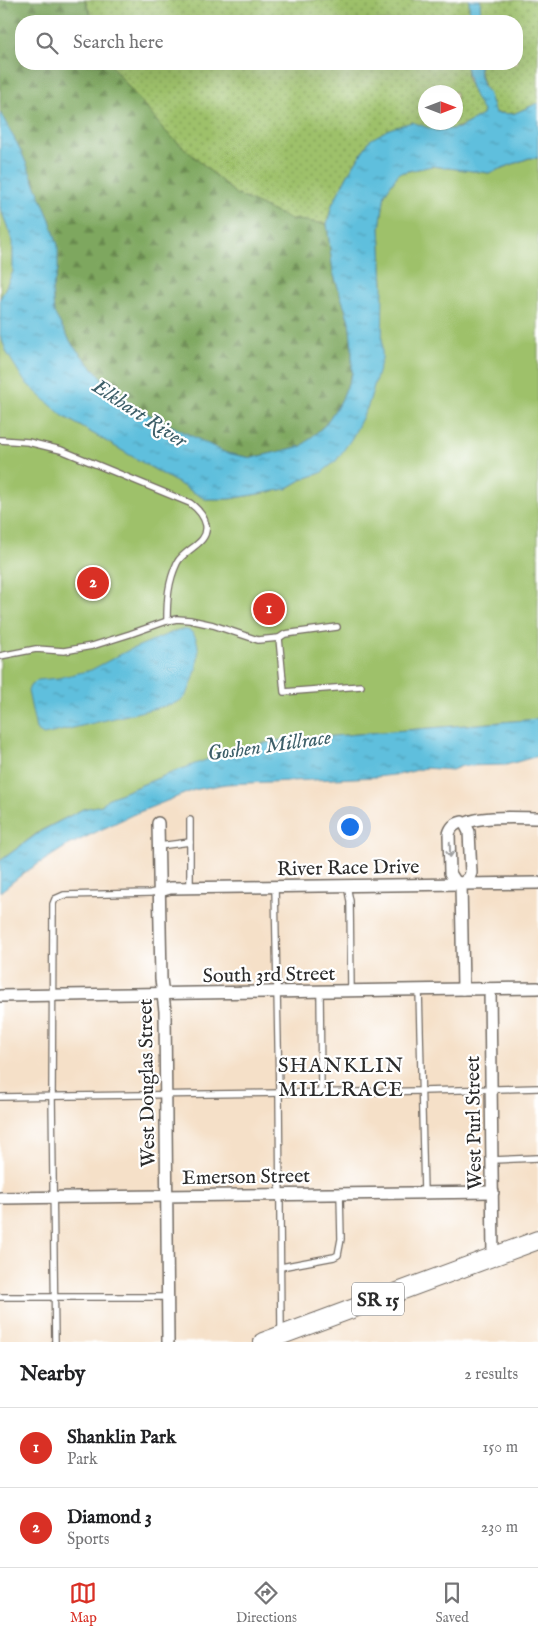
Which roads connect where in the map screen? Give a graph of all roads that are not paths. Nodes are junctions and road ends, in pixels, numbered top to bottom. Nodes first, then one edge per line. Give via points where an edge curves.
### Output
1 (0, 440) edge
2 (167, 621) junction
3 (337, 627) dead end
4 (279, 638) junction
5 (0, 656) edge
6 (361, 686) dead end
7 (538, 818) edge
8 (190, 820) dead end
9 (158, 823) dead end
10 (465, 824) junction
11 (190, 842) junction
12 (159, 846) junction
13 (538, 883) edge
14 (462, 884) junction
15 (347, 886) junction
16 (275, 887) junction
17 (190, 888) junction
18 (160, 891) junction
19 (490, 988) junction
20 (538, 988) edge
21 (463, 989) junction
22 (419, 990) junction
23 (351, 991) junction
24 (277, 992) junction
25 (320, 992) junction
26 (163, 994) junction
27 (0, 996) edge
28 (52, 996) junction
29 (538, 1088) edge
30 (492, 1089) junction
31 (422, 1091) junction
32 (320, 1092) junction
33 (279, 1093) junction
34 (166, 1095) junction
35 (52, 1096) junction
36 (0, 1097) edge
37 (538, 1158) edge
38 (493, 1160) junction
39 (424, 1192) junction
40 (493, 1192) junction
41 (340, 1193) junction
42 (280, 1194) junction
43 (167, 1196) junction
44 (53, 1197) junction
45 (0, 1198) edge
46 (538, 1240) edge
47 (493, 1257) junction
48 (281, 1267) junction
49 (0, 1297) edge
50 (54, 1297) junction
51 (167, 1297) junction
52 (282, 1338) edge
53 (55, 1342) edge
54 (168, 1342) edge
55 (263, 1342) edge

1 - 2 lane via 28,442 61,450 198,509 205,521 205,533 202,540 178,561 172,574 167,594
2 - 4 lane via 190,620 258,640
2 - 5 lane via 92,646
3 - 4 lane via 285,634
4 - 6 lane via 284,692
7 - 10 street via 479,819
8 - 11 lane
9 - 12 street, West Douglas Street
10 - 14 street via 469,832 471,874
10 -> 14 street via 454,825 449,834 450,873 455,881
11 - 12 lane
11 - 17 lane
12 - 18 street, West Douglas Street
13 - 14 street, River Race Drive
14 - 15 street, River Race Drive
14 - 21 street
15 - 16 street, River Race Drive
15 - 23 lane
16 - 17 street, River Race Drive
16 - 24 lane
17 - 18 street, River Race Drive
18 - 26 street, West Douglas Street
18 - 28 lane via 55,899 52,909
19 - 20 street, South 3rd Street
19 - 21 street, South 3rd Street
19 - 30 street, West Purl Street
21 - 22 street, South 3rd Street
22 - 23 street, South 3rd Street
22 - 31 lane
23 - 25 street, South 3rd Street
24 - 25 street, South 3rd Street
24 - 26 street, South 3rd Street
24 - 33 lane
25 - 32 lane
26 - 28 street, South 3rd Street
26 - 34 street, West Douglas Street
27 - 28 street, South 3rd Street
28 - 35 lane
29 - 30 lane
30 - 31 lane
30 - 38 street, West Purl Street
31 - 32 lane
31 - 39 lane
32 - 33 lane
33 - 34 lane
33 - 42 lane
34 - 35 lane
34 - 43 street, West Douglas Street
35 - 36 lane
35 - 44 lane
37 - 38 lane
38 - 40 street, West Purl Street
39 - 40 street, Emerson Street
39 - 41 street, Emerson Street
40 - 47 street, West Purl Street
41 - 42 street, Emerson Street
41 - 48 lane via 341,1239 338,1254
42 - 43 street, Emerson Street
42 - 48 lane
43 - 44 street, Emerson Street
43 - 51 street, West Douglas Street
44 - 45 street, Emerson Street
44 - 50 lane
46 - 47 main road, SR 15
47 - 52 main road, SR 15
48 - 52 lane
49 - 50 lane
50 - 51 lane
50 - 53 lane
51 - 54 street, West Douglas Street
52 - 55 main road, SR 15

